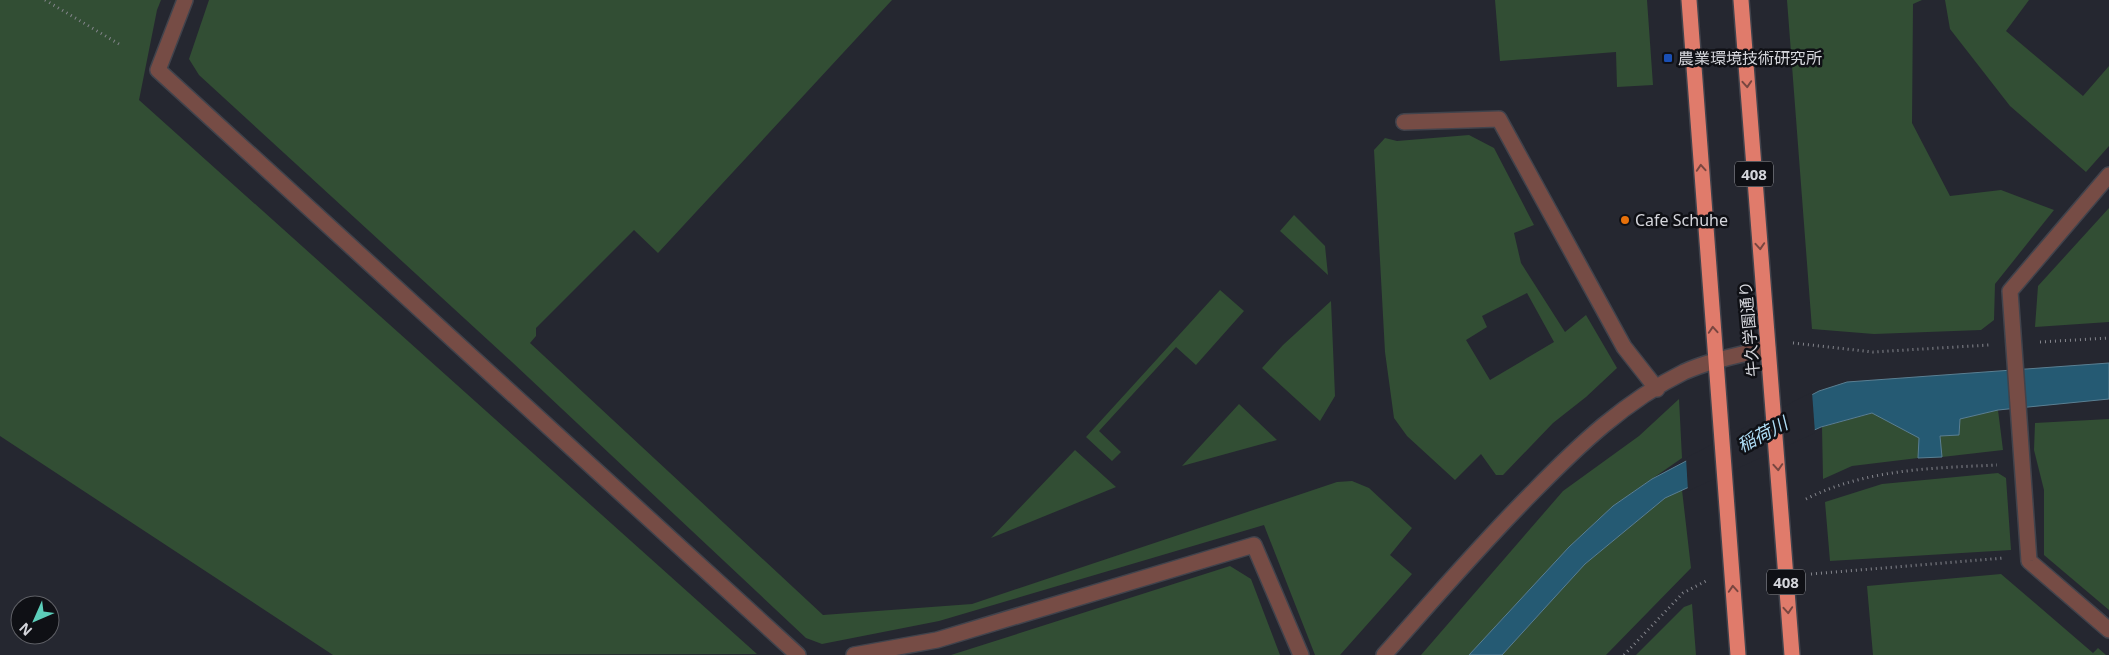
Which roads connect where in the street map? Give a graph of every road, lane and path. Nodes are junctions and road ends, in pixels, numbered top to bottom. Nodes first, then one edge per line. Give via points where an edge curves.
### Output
1 (45, 0) edge
2 (186, 0) edge
3 (1688, 0) edge
4 (1741, 0) edge
5 (119, 44) dead end
6 (1404, 122) dead end
7 (2109, 175) edge
8 (2109, 338) edge
9 (1768, 348) junction
10 (2013, 350) junction
11 (1716, 361) junction
12 (1657, 389) junction
13 (2021, 458) junction
14 (1781, 511) junction
15 (2028, 556) junction
16 (1732, 576) junction
17 (1786, 576) junction
18 (2109, 630) edge
19 (798, 655) edge
20 (854, 655) edge
21 (1301, 655) edge
22 (1384, 655) edge
23 (1624, 655) edge
24 (1738, 655) edge
25 (1792, 655) edge

1 - 5 path
2 - 19 street via 158,70
11 -> 3 highway
4 -> 9 highway, 牛久学園通り / 408
6 - 12 street via 1499,119 1624,347
7 - 10 street via 2010,291
8 - 10 path
9 - 10 path via 1796,342 1873,352
9 - 11 street
9 -> 14 highway, 牛久学園通り / 408
10 - 13 street
11 - 12 street via 1686,372
11 - 16 highway
12 - 22 street via 1621,410 1584,440 1485,541
13 - 14 path via 1855,479
13 - 15 street
14 - 17 highway, 牛久学園通り / 408
15 - 17 path
15 - 18 street via 2029,561
16 - 23 path via 1702,581 1683,593
24 -> 16 highway
17 -> 25 highway, 牛久学園通り / 408
20 - 21 street via 937,640 1254,545

